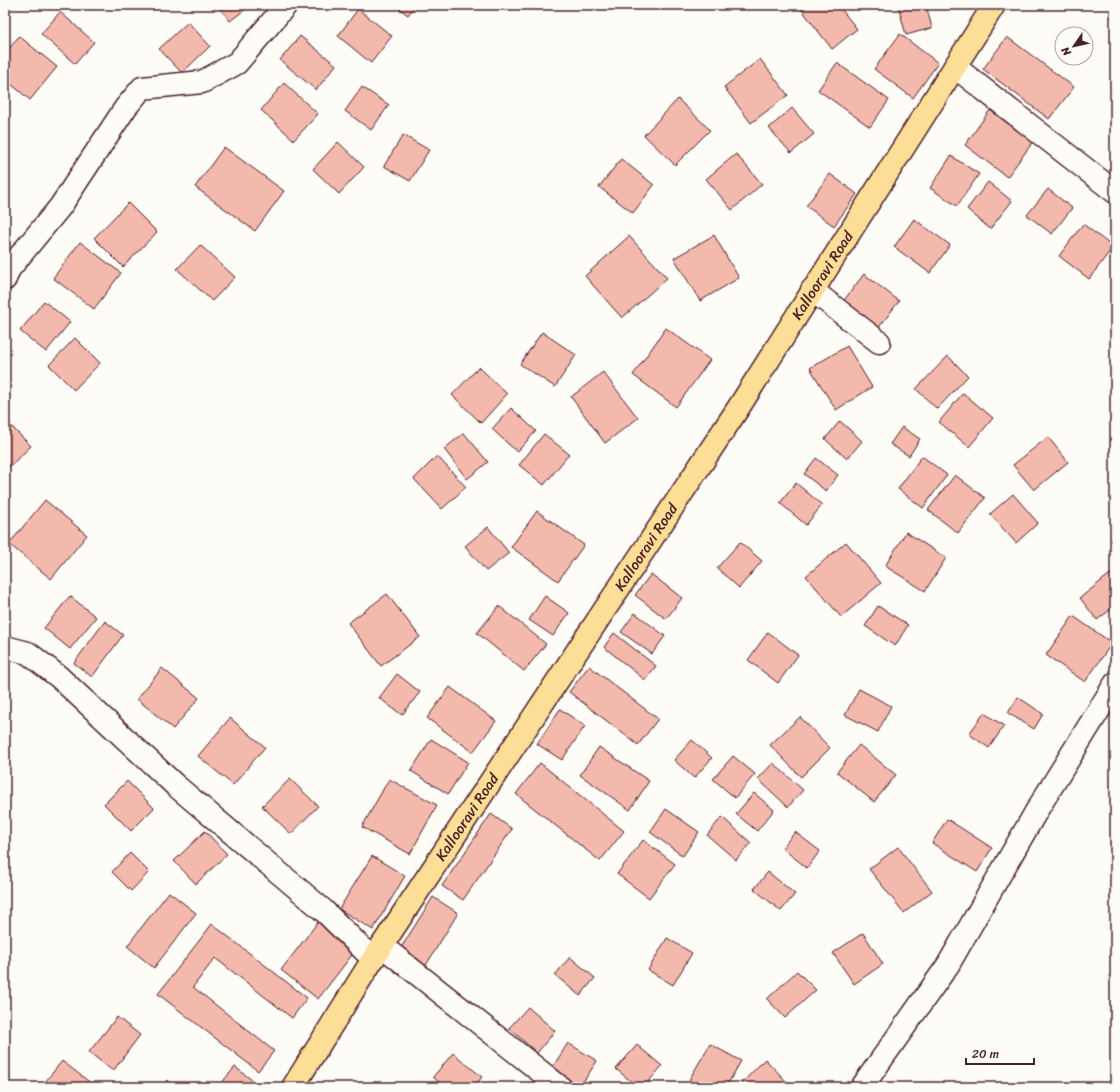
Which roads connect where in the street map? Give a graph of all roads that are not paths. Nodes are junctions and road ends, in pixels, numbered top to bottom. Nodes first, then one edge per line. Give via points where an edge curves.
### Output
1 (286, 5) edge
2 (994, 5) edge
3 (955, 67) junction
4 (1115, 192) edge
5 (5, 279) edge
6 (812, 290) junction
7 (879, 342) dead end
8 (5, 647) edge
9 (1115, 684) edge
10 (377, 952) junction
11 (292, 1087) edge
12 (560, 1087) edge
13 (862, 1087) edge

1 - 5 street via 238,63 202,82 142,88 126,107 60,207 9,269
2 - 3 main road, Kallooravi Road
3 - 4 street
3 - 6 main road, Kallooravi Road
6 - 7 street
6 - 10 main road, Kallooravi Road via 737,410
8 - 10 street via 28,653 59,677 175,785 323,910
9 - 13 street via 1037,810 948,965
10 - 11 main road, Kallooravi Road
10 - 12 street

